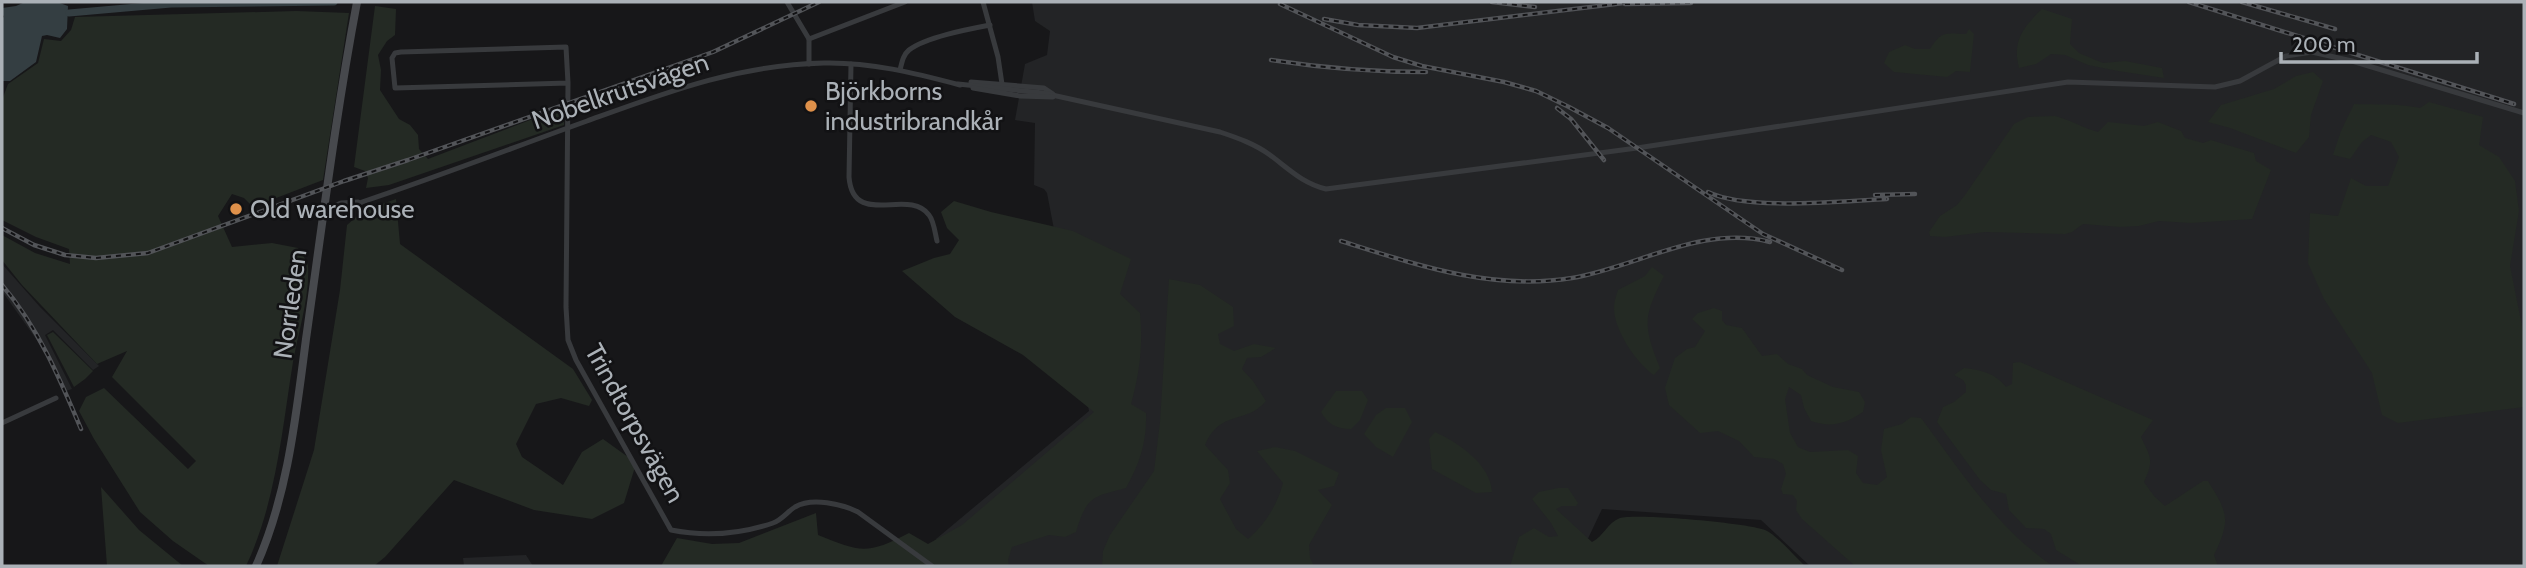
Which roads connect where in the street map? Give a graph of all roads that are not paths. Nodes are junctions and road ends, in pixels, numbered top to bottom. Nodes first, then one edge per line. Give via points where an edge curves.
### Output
1 (357, 2) edge
2 (787, 2) edge
3 (905, 2) edge
4 (983, 2) edge
5 (990, 25) junction
6 (808, 39) junction
7 (808, 64) junction
8 (851, 64) junction
9 (900, 70) junction
10 (942, 80) junction
11 (568, 83) junction
12 (1002, 84) junction
13 (1020, 91) junction
14 (1056, 96) junction
15 (2524, 113) edge
16 (565, 129) junction
17 (324, 210) junction
18 (937, 241) dead end
19 (56, 398) dead end
20 (2, 423) edge
21 (256, 566) edge
22 (932, 566) edge

1 - 17 street, Norrleden
2 - 6 street
3 - 6 street
4 - 5 street
5 - 9 street via 917,46 903,57
5 - 12 street
6 - 7 street
7 - 8 street, Nobelkrutsvägen
7 - 16 street, Nobelkrutsvägen via 715,77
8 - 9 street, Nobelkrutsvägen
8 - 18 street via 852,194 864,203 921,209 928,214
9 - 10 street, Nobelkrutsvägen
10 - 12 street
10 - 13 street via 979,90
11 - 11 street, Trindtorpsvägen via 566,47 401,51 392,58 395,88
11 - 16 street, Trindtorpsvägen
12 - 13 street
13 - 14 street via 1047,99
13 - 14 street via 1044,88
14 - 15 street via 1235,137 1259,148 1306,183 1326,189 1624,150 2068,82 2215,87 2239,81 2286,56 2312,52
16 - 17 street, Nobelkrutsvägen via 362,202
16 - 22 street, Trindtorpsvägen via 568,342 671,530 726,534 779,521 802,504 829,504 858,512
17 - 21 street, Norrleden via 290,449
19 - 20 street

